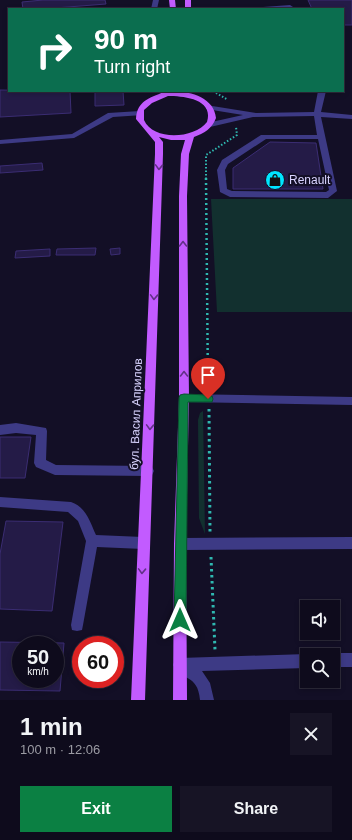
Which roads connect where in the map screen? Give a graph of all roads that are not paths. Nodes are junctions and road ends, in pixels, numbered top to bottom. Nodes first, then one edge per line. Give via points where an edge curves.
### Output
1 (287, 0) edge
2 (291, 8) edge
3 (322, 92) edge
4 (168, 93) edge
5 (192, 94) edge
6 (209, 107) junction
7 (140, 113) junction
8 (316, 114) junction
9 (256, 115) junction
10 (352, 117) edge
11 (210, 125) junction
12 (150, 132) junction
13 (190, 137) junction
14 (322, 137) junction
15 (0, 142) edge
16 (184, 398) junction
17 (352, 401) edge
18 (0, 430) edge
19 (148, 471) junction
20 (0, 502) edge
21 (92, 541) junction
22 (143, 543) junction
23 (352, 543) edge
24 (180, 544) junction
25 (77, 625) dead end
26 (340, 660) edge
27 (352, 660) edge
28 (300, 661) edge
29 (180, 665) junction
30 (138, 700) edge
31 (180, 700) edge
32 (207, 700) edge

1 - 2 lane
3 - 8 lane
4 - 5 main road
4 - 7 main road via 150,101 142,107
5 - 6 main road
6 - 9 lane
6 - 11 main road via 213,119
7 - 12 main road via 143,126
7 - 15 lane via 111,115 74,136
8 - 9 lane
8 - 10 lane
8 - 14 lane
9 - 11 lane
11 - 13 main road
12 - 13 main road via 167,138
12 -> 19 main road, бул. Васил Априлов via 159,142 159,154
16 -> 13 main road via 183,196 185,154
14 - 14 lane via 333,191 328,195 230,194 223,190 221,170 225,162 264,137
16 - 17 lane
16 - 24 main road
18 - 19 lane via 16,428 42,431 40,463 55,470
19 - 22 main road, бул. Васил Априлов
20 - 21 lane via 71,506 82,517
21 - 22 lane
21 - 25 lane
22 -> 30 main road, бул. Васил Априлов
23 - 24 lane
24 - 29 main road
26 - 27 lane
28 - 29 lane
29 - 31 main road
29 - 32 lane via 197,674 207,690

